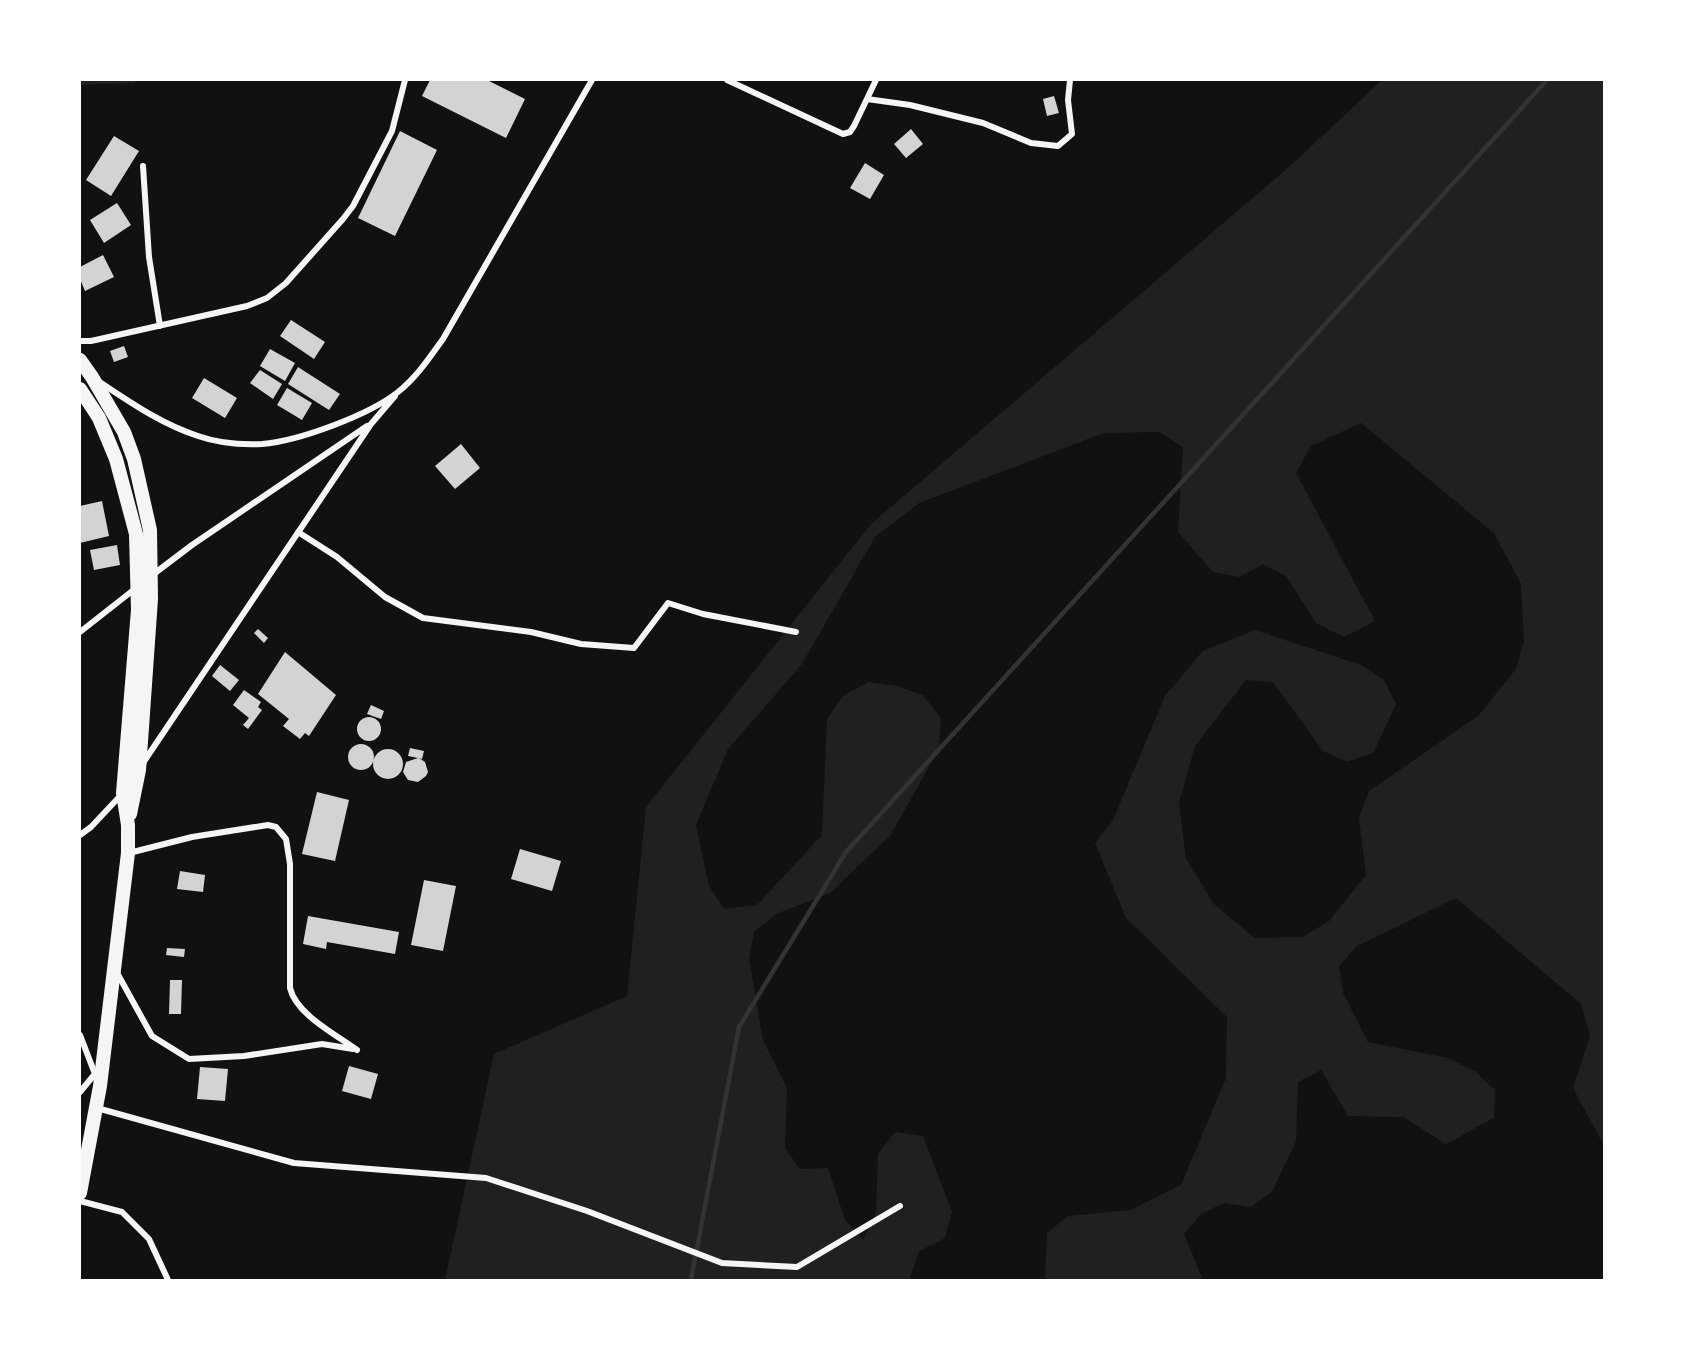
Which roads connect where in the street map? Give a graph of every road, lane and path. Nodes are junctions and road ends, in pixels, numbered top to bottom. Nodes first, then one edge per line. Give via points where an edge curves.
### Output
1 (405, 80) edge
2 (592, 80) edge
3 (727, 80) edge
4 (876, 80) edge
5 (1070, 80) edge
6 (867, 99) junction
7 (143, 166) dead end
8 (160, 326) junction
9 (80, 342) edge
10 (80, 360) edge
11 (92, 377) junction
12 (80, 389) edge
13 (398, 392) junction
14 (372, 423) junction
15 (298, 532) junction
16 (80, 632) edge
17 (796, 632) dead end
18 (139, 770) junction
19 (123, 793) junction
20 (128, 825) junction
21 (80, 835) edge
22 (128, 853) junction
23 (114, 968) junction
24 (80, 1035) edge
25 (97, 1080) junction
26 (80, 1092) edge
27 (97, 1108) junction
28 (80, 1193) edge
29 (80, 1201) edge
30 (900, 1206) dead end
31 (168, 1281) edge

1 - 8 street via 392,131 352,206 286,283 267,298 247,306
2 - 13 street via 443,339
3 - 6 street via 843,134 850,132
4 - 6 street
5 - 6 street via 1072,134 1058,146 1031,143 983,123 910,105
7 - 8 street via 149,257
8 - 9 street
10 - 11 main road
11 - 13 street via 137,408 170,424 199,437 229,443 263,444 291,438 352,416
11 - 18 main road via 124,432 150,530 151,599
12 - 19 main road via 99,418 116,459 136,534 138,610
13 - 14 street
14 - 15 street
14 - 16 street via 192,545
15 - 17 street via 337,557 386,597 423,618 531,632 581,644 634,648 668,603
15 - 18 street
18 - 19 street
18 - 20 main road
19 - 20 main road
19 - 21 street
20 - 22 main road
22 - 23 main road
22 - 23 street via 210,833 276,827 286,839 290,864 293,999 357,1050 322,1044 244,1056 189,1059 152,1036
23 - 25 main road
24 - 25 street
25 - 26 street
25 - 27 main road
27 - 28 main road
27 - 30 street via 294,1163 486,1178 587,1211 722,1263 797,1267
29 - 31 street via 122,1212 149,1239

